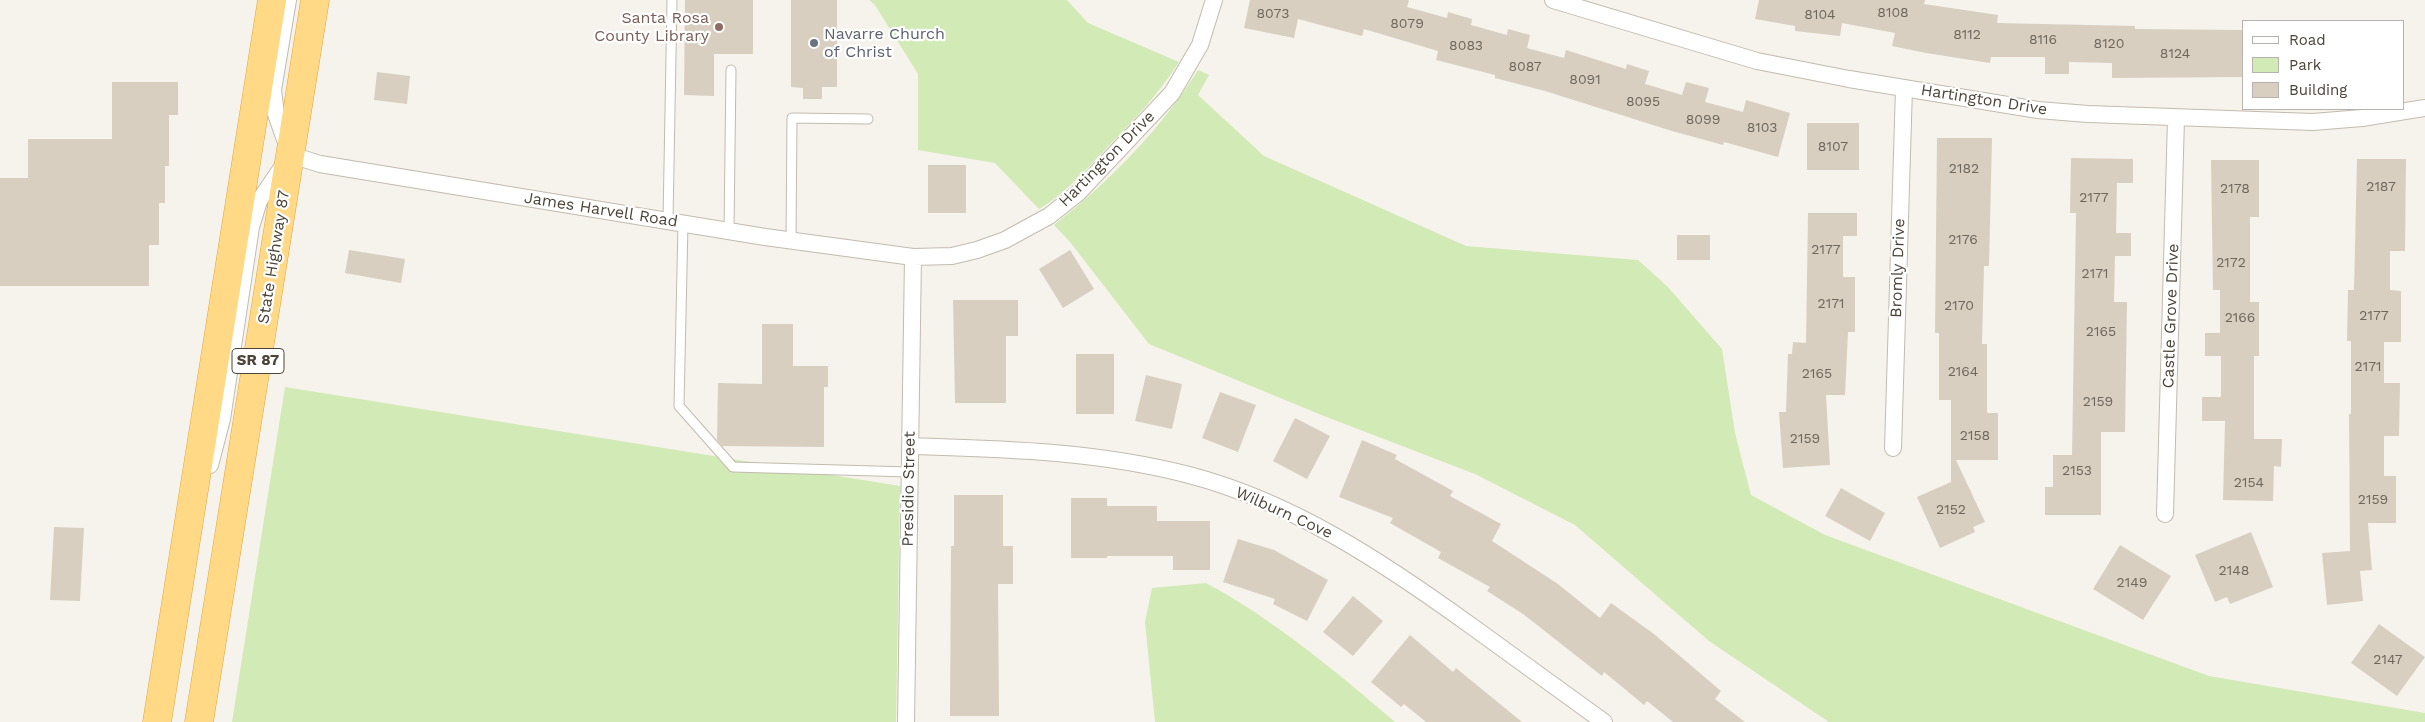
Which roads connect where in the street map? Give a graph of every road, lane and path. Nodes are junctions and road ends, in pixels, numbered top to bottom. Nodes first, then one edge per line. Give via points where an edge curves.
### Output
1 (272, 0) edge
2 (288, 0) edge
3 (315, 0) edge
4 (672, 0) edge
5 (1214, 0) edge
6 (1553, 0) edge
7 (731, 70) dead end
8 (1904, 88) junction
9 (2425, 108) edge
10 (2176, 118) junction
11 (868, 119) dead end
12 (291, 155) junction
13 (676, 222) junction
14 (729, 231) junction
15 (791, 240) junction
16 (914, 257) junction
17 (910, 446) junction
18 (1893, 448) dead end
19 (910, 472) junction
20 (2165, 514) dead end
21 (182, 569) junction
22 (157, 722) edge
23 (199, 722) edge
24 (906, 722) edge
25 (1604, 722) edge

1 - 21 highway, SR 87
2 - 12 street via 274,90 276,114
3 - 12 highway, State Highway 87 / SR 87
4 - 13 lane
5 - 16 street, Hartington Drive via 1200,45 1172,93 1078,193 1049,216 1005,240 952,256
6 - 8 street, Hartington Drive via 1757,61
7 - 14 lane
8 - 10 street, Hartington Drive via 2038,110
8 - 18 street, Bromly Drive
9 - 10 street, Hartington Drive via 2313,122
10 - 20 street, Castle Grove Drive
11 - 15 lane via 792,118
12 - 13 street, James Harvell Road via 320,164
12 - 21 street via 259,201 251,227 222,419
12 - 23 highway, State Highway 87 / SR 87
13 - 14 street, James Harvell Road
13 - 19 lane via 679,406 733,467
14 - 15 street, James Harvell Road
15 - 16 street, James Harvell Road
16 - 17 street, Presidio Street
17 - 19 street, Presidio Street
17 - 25 street, Wilburn Cove via 1065,453 1127,461 1191,475 1233,490 1357,547
19 - 24 street, Presidio Street
21 - 22 highway, SR 87

